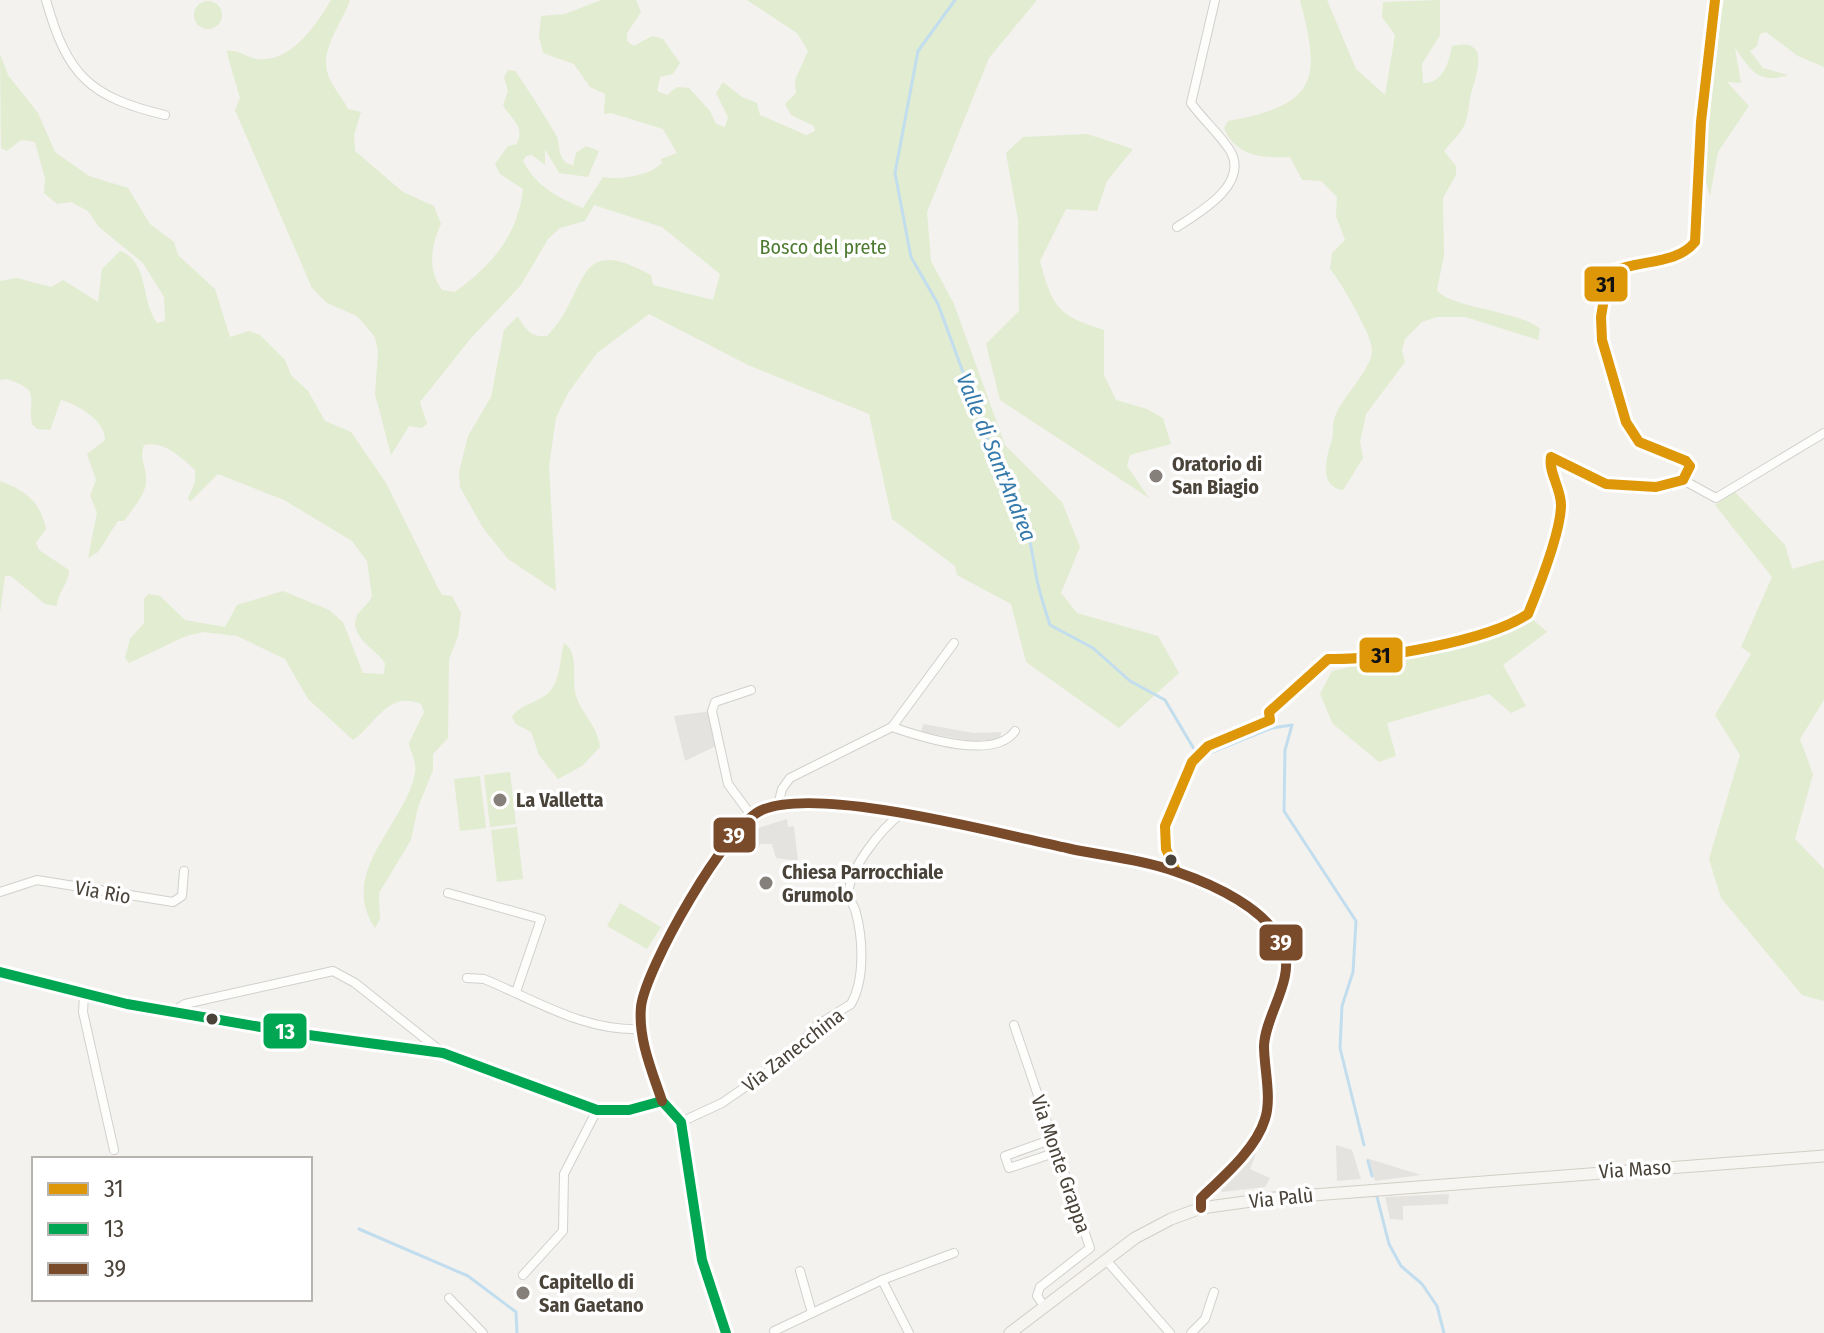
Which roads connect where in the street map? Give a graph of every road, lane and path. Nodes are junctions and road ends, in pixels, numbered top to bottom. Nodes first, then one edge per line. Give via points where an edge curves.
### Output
1 (46, 0) edge
2 (1215, 0) edge
3 (1715, 0) edge
4 (165, 115) dead end
5 (1177, 227) dead end
6 (1824, 433) edge
7 (1683, 480) junction
8 (954, 643) dead end
9 (751, 690) dead end
10 (892, 727) junction
11 (1015, 731) dead end
12 (778, 805) junction
13 (901, 814) junction
14 (751, 815) junction
15 (184, 871) dead end
16 (1176, 871) junction
17 (0, 892) edge
18 (448, 893) dead end
19 (0, 972) edge
20 (467, 978) dead end
21 (516, 992) junction
22 (84, 996) junction
23 (172, 1012) junction
24 (1014, 1025) dead end
25 (642, 1029) junction
26 (443, 1053) junction
27 (662, 1101) junction
28 (597, 1110) junction
29 (681, 1122) junction
30 (1053, 1139) junction
31 (114, 1150) dead end
32 (1057, 1152) junction
33 (1824, 1156) edge
34 (1447, 1184) joint
35 (1201, 1208) junction
36 (954, 1253) dead end
37 (1107, 1261) junction
38 (800, 1271) dead end
39 (523, 1275) dead end
40 (882, 1280) junction
41 (1214, 1292) dead end
42 (449, 1298) dead end
43 (1049, 1304) junction
44 (812, 1313) junction
45 (774, 1331) edge
46 (483, 1333) edge
47 (726, 1333) edge
48 (909, 1333) edge
49 (1010, 1333) edge
50 (1170, 1333) edge
51 (1191, 1333) edge

1 - 4 street via 64,53 89,84 106,97
2 - 5 street via 1191,103 1229,149 1235,162 1233,178 1225,191
3 - 7 street via 1695,242 1677,255 1608,274 1601,317 1608,369 1626,422 1639,442 1686,461 1690,466
6 - 7 street via 1716,498
7 - 16 street via 1656,487 1606,484 1557,456 1550,460 1560,488 1561,513 1528,614 1484,635 1357,660 1328,659 1315,667 1269,712 1270,720 1197,754 1165,826 1166,849
8 - 10 street
9 - 14 street via 720,698 712,711 728,784
10 - 11 street via 969,745 999,744
10 - 12 street via 790,778
12 - 13 street
12 - 14 street
13 - 16 street
13 - 29 street, Via Zanecchina via 886,825 852,882 849,895 859,925 860,970 851,1004 816,1026 789,1057 722,1103
14 - 25 street via 736,830 663,947 644,986
15 - 17 street, Via Rio via 182,896 173,902 37,880
16 - 35 street via 1257,915 1283,947 1286,964 1264,1043 1266,1118 1249,1147 1201,1198
18 - 21 street via 541,919
19 - 22 street
20 - 21 street
21 - 25 street via 581,1021
22 - 23 street
22 - 31 street via 83,1012
23 - 26 street
23 - 26 street via 185,1004 326,971 343,974
24 - 30 street, Via Monte Grappa
25 - 27 street
26 - 28 street
27 - 28 street via 629,1110
27 - 29 street
28 - 39 street via 564,1174 561,1235
29 - 47 street via 702,1260
30 - 32 street, Via Monte Grappa
30 - 32 street via 1005,1156 1006,1160 1009,1168
32 - 43 street, Via Monte Grappa via 1090,1248 1045,1282 1037,1296
33 - 34 main road, Via Maso
34 - 35 main road, Via Palù
35 - 37 main road, Via Palù via 1135,1238
36 - 40 street
37 - 43 main road, Via Palù
37 - 50 street
38 - 44 street
40 - 44 street
40 - 48 street
41 - 51 street via 1205,1319
42 - 46 street
43 - 49 main road, Via Palù
44 - 45 street

